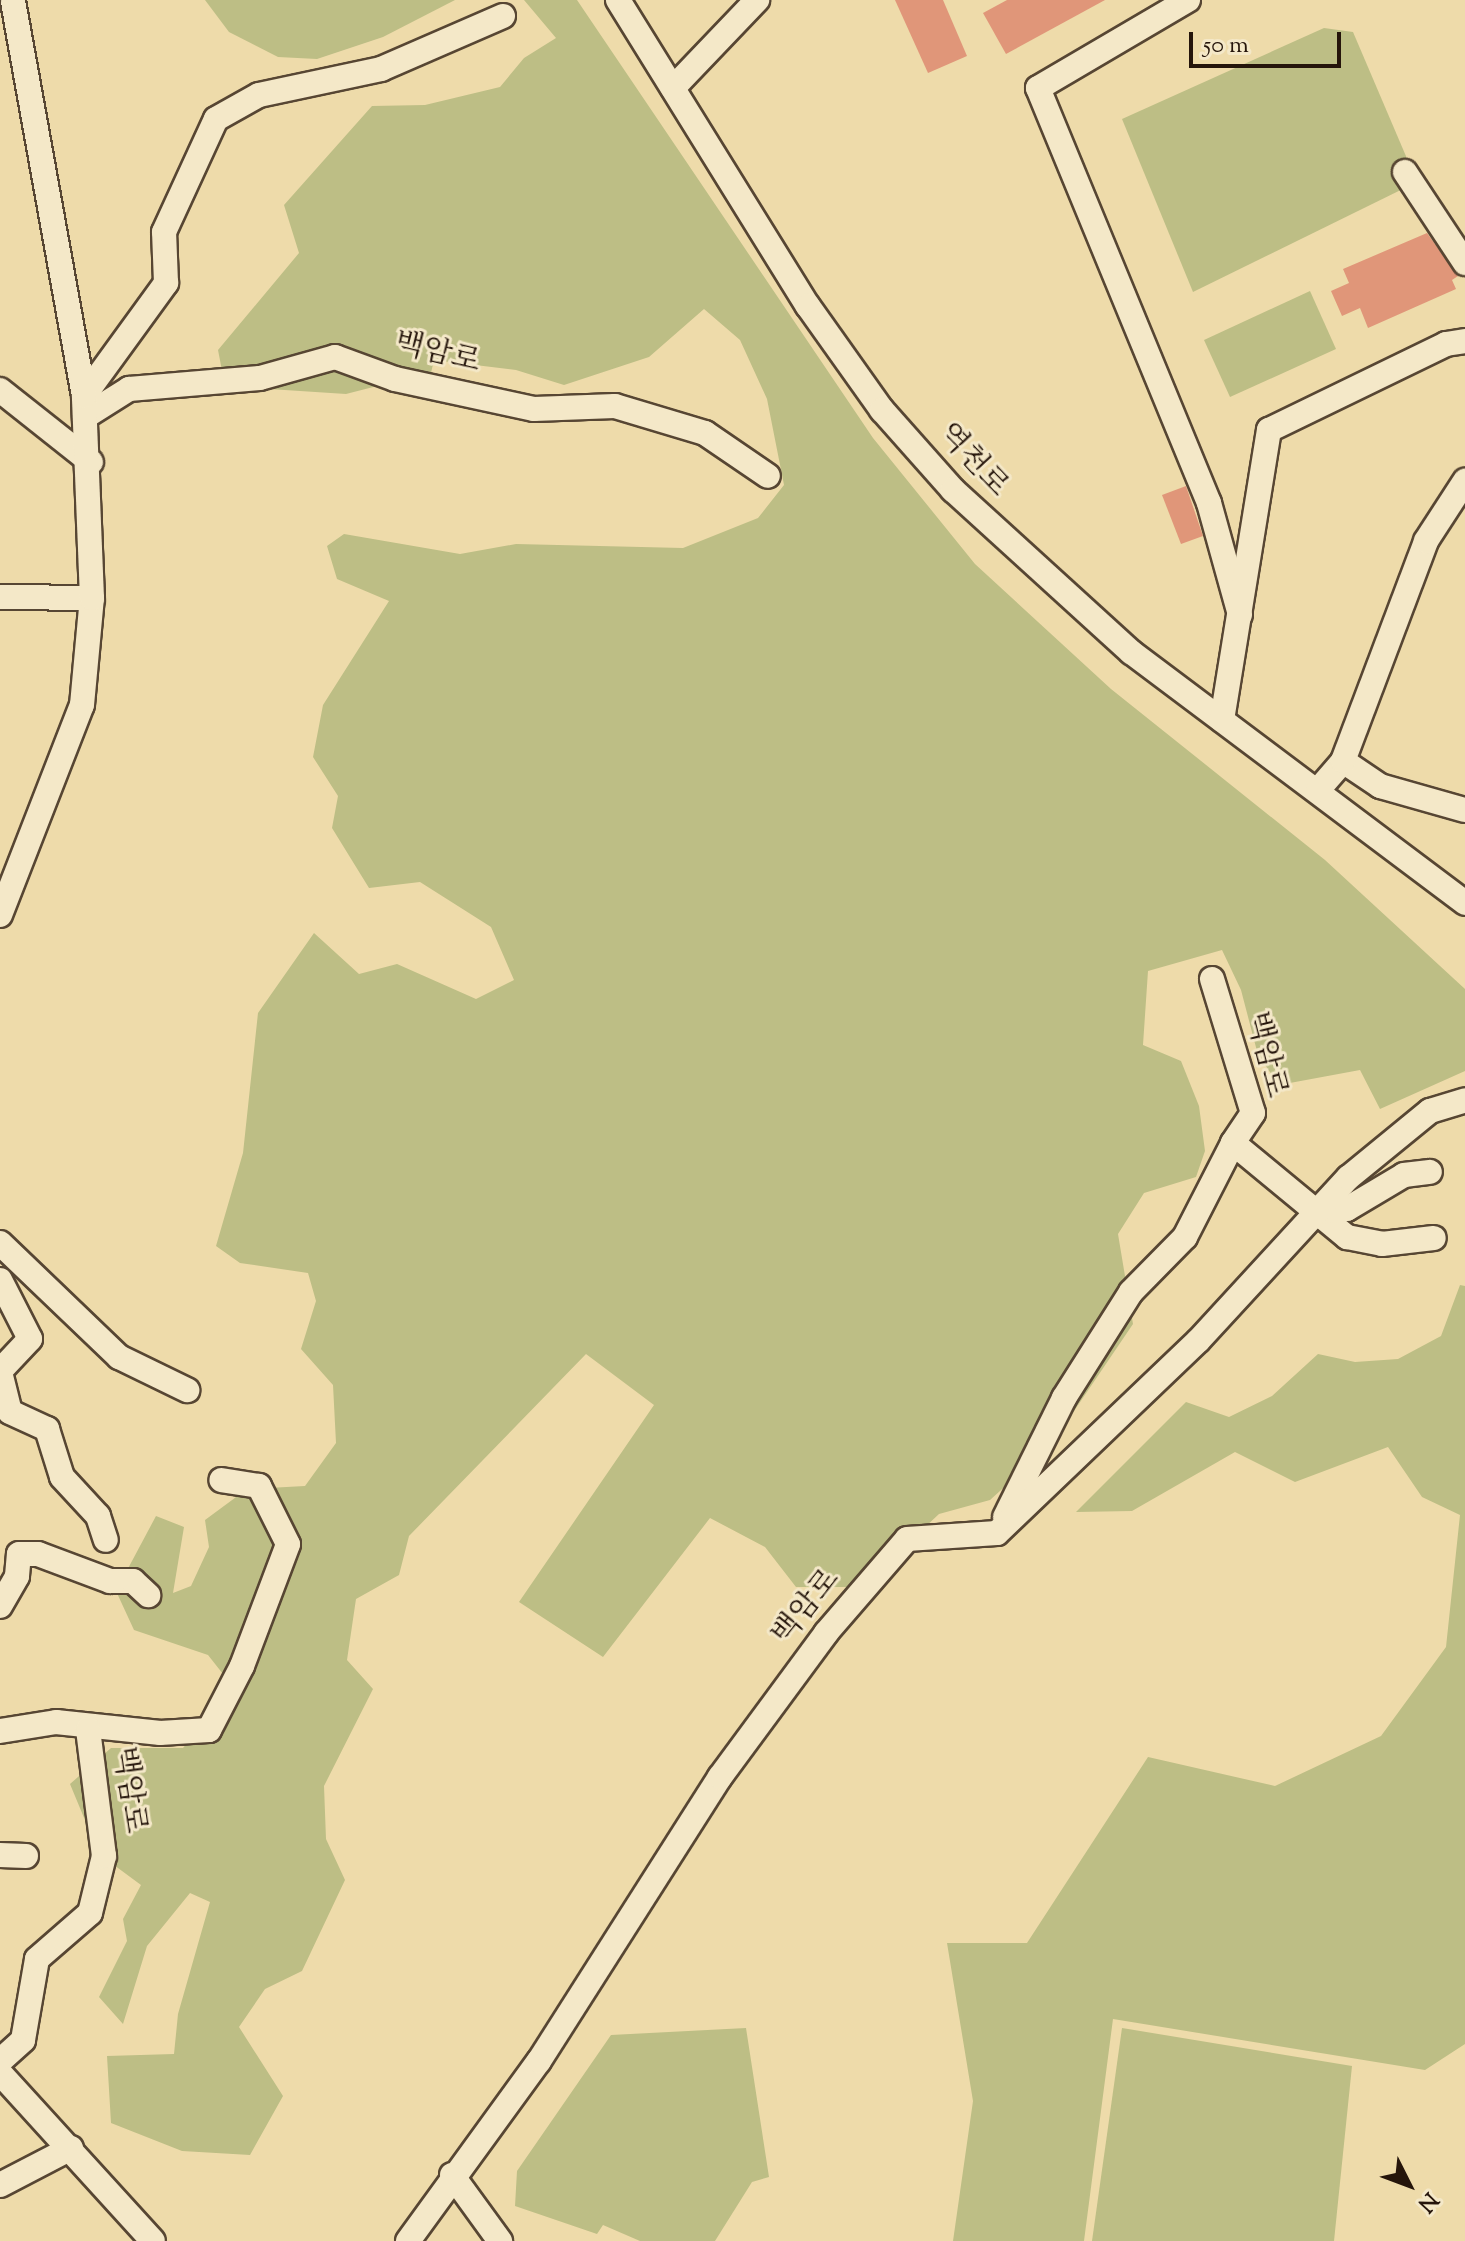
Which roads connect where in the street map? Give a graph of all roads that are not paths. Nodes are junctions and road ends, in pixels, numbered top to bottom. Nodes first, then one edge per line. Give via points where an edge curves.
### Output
1 (13, 0) edge
2 (618, 0) edge
3 (757, 0) edge
4 (1188, 0) edge
5 (503, 16) dead end
6 (673, 88) junction
7 (1405, 172) dead end
8 (1465, 263) edge
9 (1465, 341) edge
10 (0, 390) edge
11 (85, 406) junction
12 (91, 462) junction
13 (768, 476) dead end
14 (1465, 481) edge
15 (0, 597) edge
16 (92, 598) junction
17 (1240, 615) junction
18 (1222, 720) junction
19 (1343, 761) junction
20 (1318, 790) junction
21 (1465, 810) edge
22 (1465, 903) edge
23 (0, 915) edge
24 (1212, 979) dead end
25 (1465, 1100) edge
26 (1233, 1143) junction
27 (1430, 1172) dead end
28 (1317, 1212) junction
29 (1434, 1238) dead end
30 (0, 1243) edge
31 (0, 1280) edge
32 (0, 1371) edge
33 (187, 1390) dead end
34 (221, 1480) dead end
35 (997, 1533) junction
36 (106, 1540) dead end
37 (148, 1595) dead end
38 (0, 1606) edge
39 (88, 1729) junction
40 (0, 1731) edge
41 (0, 1855) edge
42 (26, 1856) dead end
43 (0, 2061) edge
44 (0, 2073) edge
45 (9, 2104) edge
46 (71, 2148) junction
47 (452, 2175) junction
48 (0, 2185) edge
49 (153, 2241) edge
50 (408, 2241) edge
51 (500, 2241) edge

1 - 11 street
2 - 6 street, 역천로
3 - 6 street
4 - 17 street via 1038,88 1209,503
5 - 11 street via 381,69 259,95 216,119 164,232 166,283
6 - 18 street, 역천로 via 808,306 916,449 1069,601
7 - 8 street
9 - 17 street via 1446,344 1269,430
10 - 12 street
11 - 12 street
11 - 13 street, 백암로 via 129,389 260,378 335,357 395,379 534,409 615,406 705,433
12 - 16 street
14 - 19 street via 1426,541
15 - 16 street
16 - 23 street via 82,705
17 - 18 street
18 - 20 street, 역천로
19 - 20 street
19 - 21 street via 1380,786
20 - 22 street, 역천로
24 - 26 street, 백암로 via 1253,1113
25 - 28 street via 1430,1111
26 - 28 street
26 - 35 street, 백암로 via 1185,1237 1131,1292 1064,1398
27 - 28 street via 1404,1175 1347,1209
28 - 29 street via 1347,1237 1382,1244
28 - 35 street via 1198,1341
30 - 33 street via 119,1357
31 - 32 street via 30,1339
32 - 36 street via 10,1412 47,1429 62,1477 98,1516
34 - 39 street, 백암로 via 259,1486 288,1544 222,1711 209,1730
35 - 47 street, 백암로 via 907,1539 826,1633 720,1777 539,2061
37 - 38 street via 133,1581 110,1581 38,1554 19,1554 17,1576
39 - 40 street, 백암로 via 56,1722
39 - 43 street, 백암로 via 104,1856 90,1913 37,1959 23,2040
41 - 42 street
44 - 45 street
45 - 46 street
46 - 48 street
46 - 49 street
47 - 50 street, 백암로
47 - 51 street

